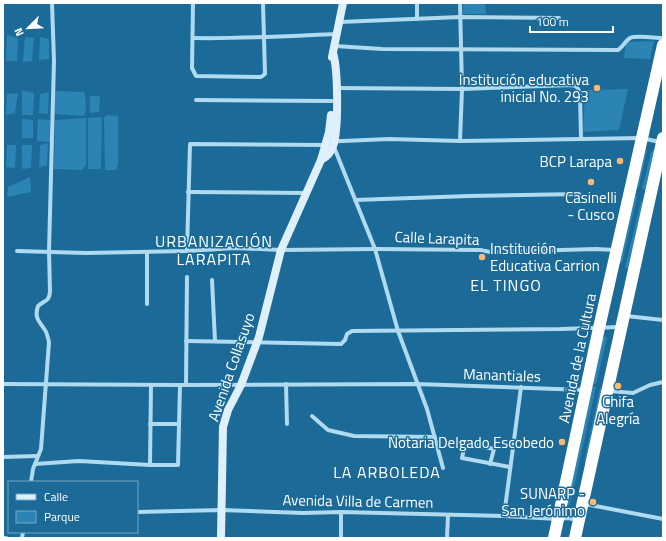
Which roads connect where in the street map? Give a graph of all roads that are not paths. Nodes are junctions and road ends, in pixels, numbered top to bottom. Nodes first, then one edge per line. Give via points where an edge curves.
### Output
1 (52, 3) edge
2 (193, 3) edge
3 (263, 3) edge
4 (343, 3) edge
5 (418, 3) edge
6 (460, 3) edge
7 (460, 17) junction
8 (559, 18) dead end
9 (417, 19) junction
10 (340, 22) junction
11 (337, 34) junction
12 (264, 36) junction
13 (193, 38) junction
14 (663, 38) edge
15 (663, 44) edge
16 (334, 49) junction
17 (461, 49) junction
18 (462, 89) junction
19 (334, 94) junction
20 (196, 100) dead end
21 (641, 138) junction
22 (581, 139) junction
23 (460, 140) junction
24 (662, 140) edge
25 (326, 141) junction
26 (334, 145) junction
27 (321, 160) junction
28 (188, 192) junction
29 (305, 193) junction
30 (579, 194) dead end
31 (355, 200) junction
32 (375, 249) junction
33 (281, 250) junction
34 (617, 250) junction
35 (17, 251) dead end
36 (187, 251) junction
37 (49, 252) junction
38 (147, 252) junction
39 (187, 277) dead end
40 (212, 280) dead end
41 (147, 304) dead end
42 (663, 320) edge
43 (623, 322) junction
44 (599, 328) junction
45 (398, 331) junction
46 (186, 340) junction
47 (215, 341) junction
48 (257, 343) junction
49 (663, 382) edge
50 (3, 384) edge
51 (46, 384) junction
52 (286, 384) junction
53 (417, 384) junction
54 (151, 385) junction
55 (180, 385) junction
56 (186, 385) junction
57 (241, 385) junction
58 (520, 388) junction
59 (587, 390) junction
60 (608, 391) junction
61 (312, 416) dead end
62 (150, 424) junction
63 (179, 424) junction
64 (287, 424) dead end
65 (435, 437) junction
66 (37, 456) junction
67 (3, 457) edge
68 (35, 464) junction
69 (490, 464) junction
70 (150, 465) junction
71 (510, 467) junction
72 (443, 468) dead end
73 (31, 481) edge
74 (583, 504) junction
75 (222, 510) junction
76 (138, 512) edge
77 (341, 512) junction
78 (448, 515) junction
79 (504, 516) junction
80 (663, 518) edge
81 (558, 519) junction
82 (579, 520) junction
83 (221, 538) edge
84 (342, 538) edge
85 (447, 538) edge
86 (554, 538) edge
87 (575, 538) edge

1 - 37 street via 54,61
2 - 13 street
3 - 12 street
4 - 10 street
5 - 9 street
6 - 7 street
7 - 8 street
7 - 9 street
7 - 17 street
9 - 10 street
10 - 11 street
11 - 12 street
11 - 16 street
12 - 13 street via 238,39
12 - 13 street via 265,74 261,77 196,76 192,68
14 - 17 street via 634,37 628,39 618,50
15 - 21 highway, Avenida de la Cultura
16 - 17 street
16 - 19 street
17 - 18 street
18 - 19 street
18 - 22 street via 576,86 580,92
18 - 23 street
19 - 20 street
19 - 25 street
19 - 26 street
21 - 22 street
21 - 24 street
21 - 34 highway, Avenida de la Cultura
22 - 23 street
23 - 26 street via 343,140
24 - 43 highway
25 - 26 street
25 - 27 street
25 - 28 street via 190,144
26 - 27 street, Avenida Collasuyo
26 - 31 street
27 - 29 street, Avenida Collasuyo
28 - 29 street
28 - 36 street
29 - 33 street, Avenida Collasuyo
30 - 31 street
31 - 32 street
32 - 33 street, Calle Larapita
32 - 34 street, Calle Larapita via 490,252
32 - 45 street
33 - 36 street, Calle Larapita via 235,248
33 - 48 street, Avenida Collasuyo
34 - 44 highway, Avenida de la Cultura
35 - 37 street, Calle Larapita
36 - 38 street, Calle Larapita
37 - 38 street, Calle Larapita
37 - 51 street via 49,297 37,310 38,320 49,342
38 - 41 street
39 - 46 street
40 - 47 street
42 - 43 street
43 - 44 street
43 - 60 highway
44 - 45 street
44 - 59 highway, Avenida de la Cultura
45 - 48 street via 352,331 341,344
45 - 53 street
46 - 47 street
46 - 56 street
47 - 48 street
48 - 57 street, Avenida Collasuyo
49 - 60 street via 633,393
50 - 51 street, Manantiales
51 - 54 street, Manantiales
51 - 66 street via 41,449
52 - 53 street, Manantiales
52 - 57 street, Manantiales
52 - 64 street
53 - 58 street, Manantiales
53 - 65 street
54 - 55 street, Manantiales
54 - 62 street
55 - 56 street, Manantiales
55 - 63 street
56 - 57 street, Manantiales
57 - 75 street, Avenida Collasuyo via 228,410 223,427
58 - 59 street, Manantiales
58 - 71 street
59 - 81 highway, Avenida de la Cultura
60 - 74 highway
61 - 65 street via 328,430 354,436
62 - 63 street
62 - 70 street
63 - 70 street via 178,465
65 - 72 street
66 - 67 street
66 - 68 street
68 - 70 street via 79,461
68 - 73 street
69 - 69 street via 462,458 465,443 494,449
69 - 71 street
71 - 79 street
74 - 80 street
74 - 82 highway
75 - 76 street, Avenida Villa de Carmen
75 - 77 street, Avenida Villa de Carmen
75 - 83 street, Avenida Collasuyo
77 - 78 street, Avenida Villa de Carmen
77 - 84 street
78 - 79 street, Avenida Villa de Carmen
78 - 85 street
79 - 81 street, Avenida Villa de Carmen
81 - 82 street, Avenida Villa de Carmen
81 - 86 highway, Avenida de la Cultura
82 - 87 highway

